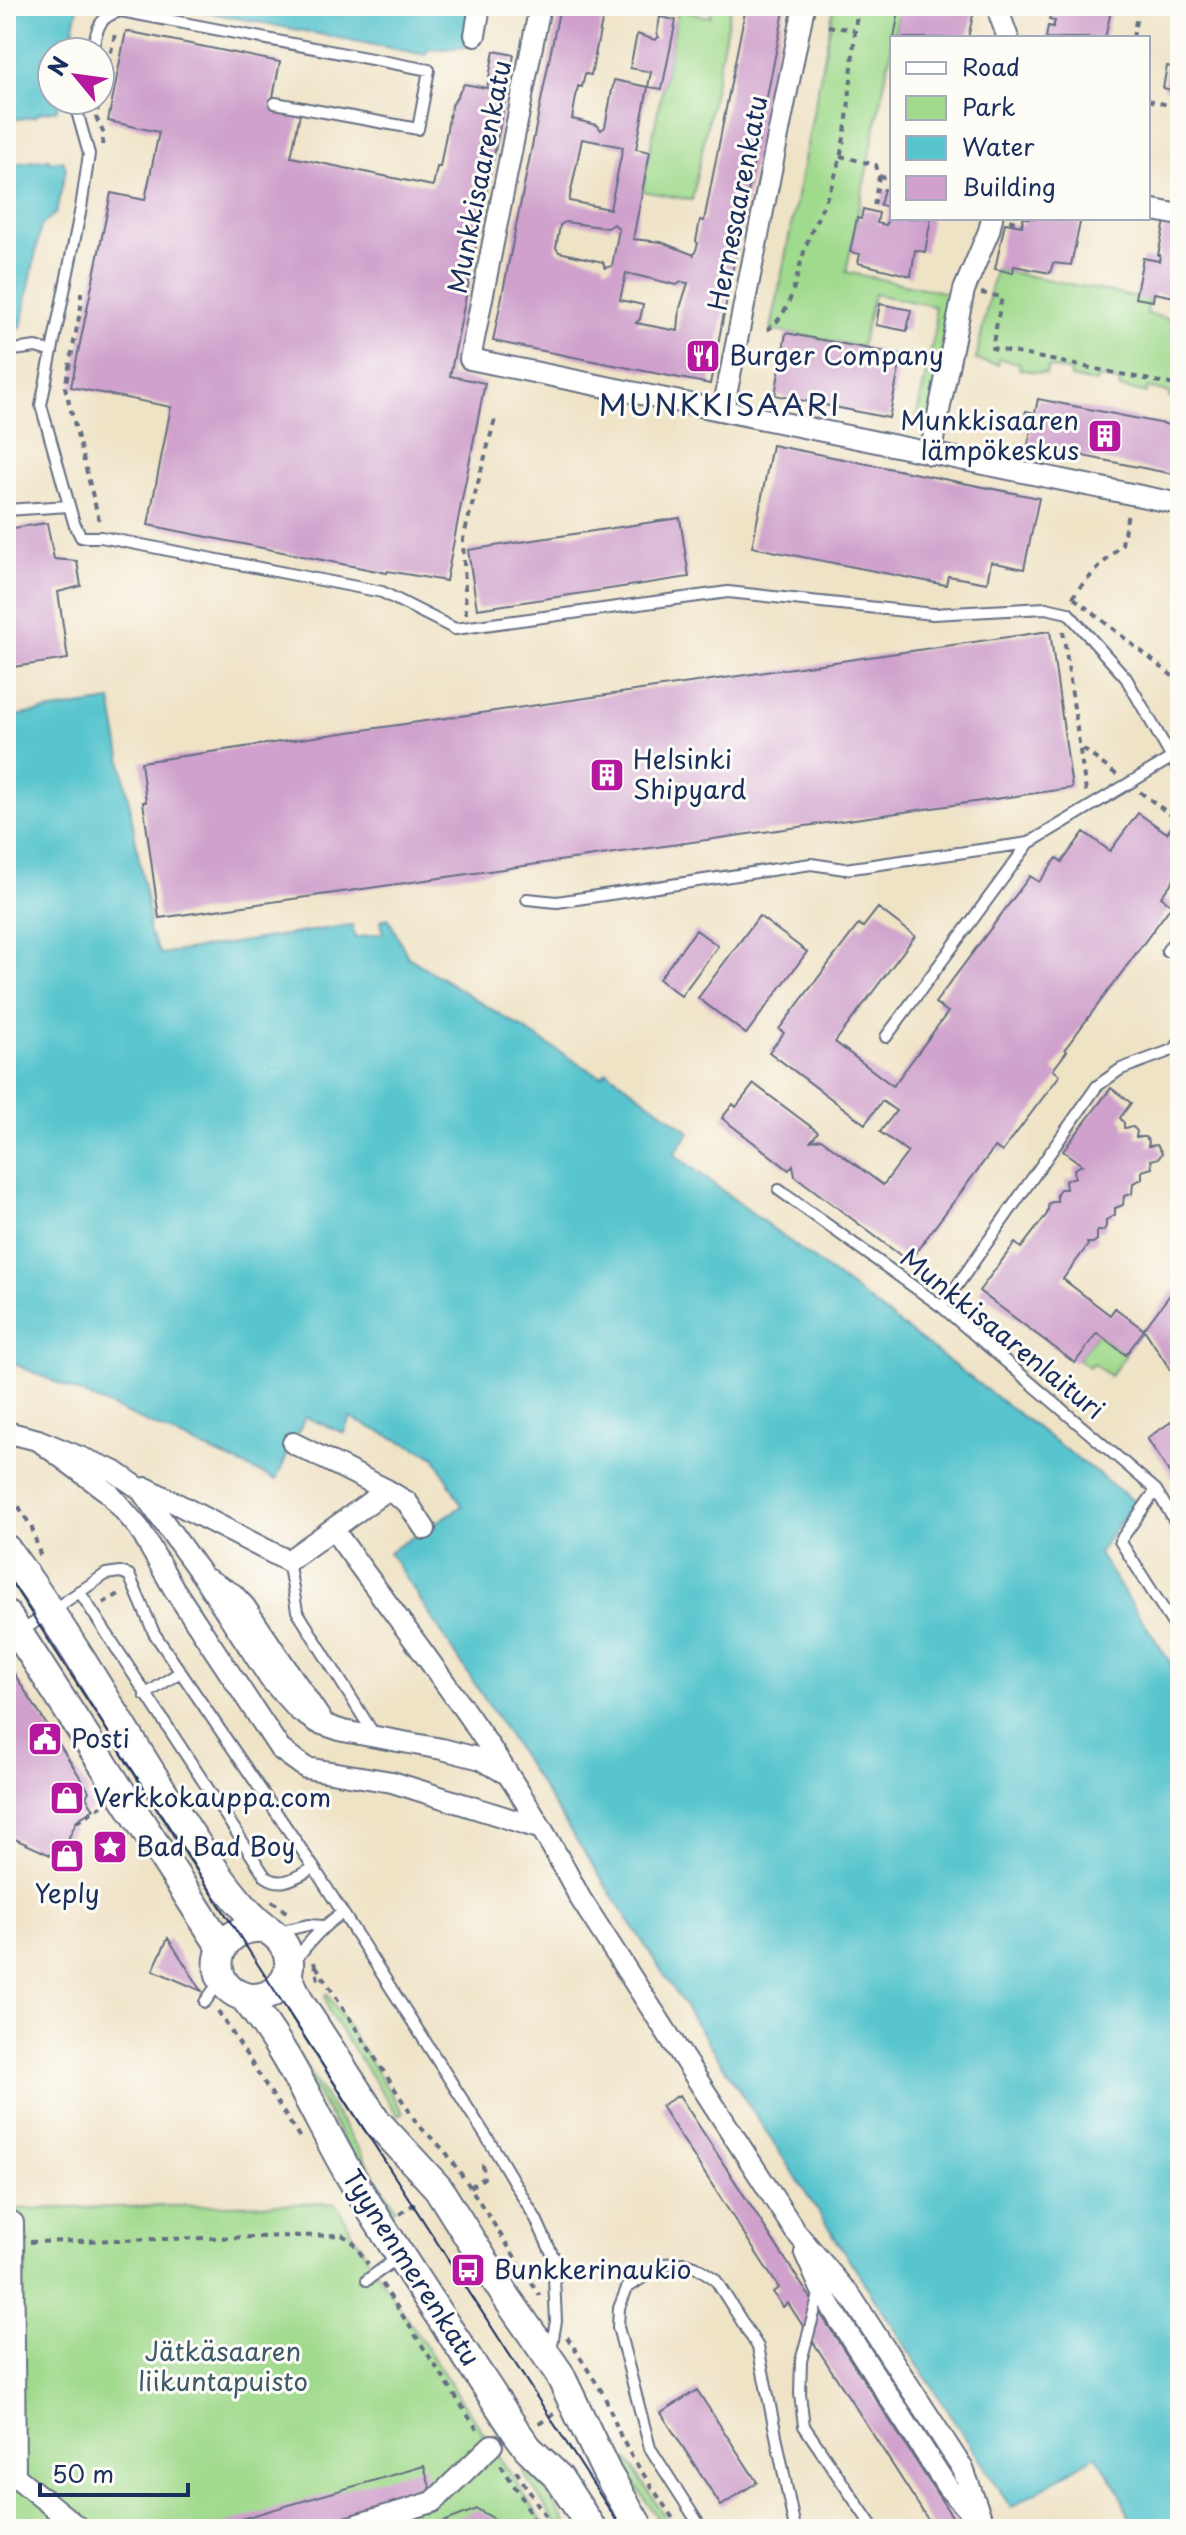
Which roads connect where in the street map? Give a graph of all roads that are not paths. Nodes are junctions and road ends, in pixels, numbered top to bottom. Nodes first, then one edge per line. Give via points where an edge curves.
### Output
1 (480, 6) edge
2 (540, 6) edge
3 (804, 6) edge
4 (1001, 6) edge
5 (475, 35) dead end
6 (95, 36) edge
7 (1007, 36) edge
8 (275, 103) dead end
9 (78, 116) edge
10 (1150, 209) edge
11 (1180, 215) edge
12 (992, 220) edge
13 (6, 351) edge
14 (52, 352) junction
15 (723, 410) junction
16 (930, 454) junction
17 (1180, 504) edge
18 (69, 506) junction
19 (6, 510) edge
20 (1176, 756) edge
21 (1180, 772) edge
22 (1029, 843) junction
23 (527, 899) dead end
24 (1180, 933) edge
25 (1167, 951) dead end
26 (886, 1037) dead end
27 (1180, 1041) edge
28 (779, 1190) dead end
29 (942, 1307) junction
30 (7, 1433) edge
31 (38, 1440) junction
32 (293, 1443) dead end
33 (114, 1471) junction
34 (387, 1490) junction
35 (1156, 1490) junction
36 (333, 1529) junction
37 (425, 1529) dead end
38 (1180, 1530) edge
39 (6, 1549) edge
40 (288, 1561) junction
41 (79, 1591) junction
42 (48, 1612) junction
43 (12, 1624) edge
44 (1180, 1635) edge
45 (180, 1672) junction
46 (145, 1695) junction
47 (376, 1737) junction
48 (509, 1776) junction
49 (542, 1829) junction
50 (314, 1868) junction
51 (342, 1913) junction
52 (323, 1926) junction
53 (270, 1931) junction
54 (222, 1948) junction
55 (288, 1972) junction
56 (222, 1978) junction
57 (244, 1997) junction
58 (205, 2002) dead end
59 (6, 2220) edge
60 (795, 2231) junction
61 (402, 2255) junction
62 (371, 2277) road end
63 (821, 2289) junction
64 (550, 2360) junction
65 (487, 2441) road end
66 (984, 2528) edge
67 (80, 2529) edge
68 (342, 2529) edge
69 (592, 2529) edge
70 (640, 2529) edge
71 (702, 2529) edge
72 (795, 2529) edge
73 (874, 2529) edge

1 - 5 street
2 - 15 street, Munkkisaarenkatu via 470,359
3 - 15 street, Hernesaarenkatu
4 - 7 street
6 - 8 lane via 107,15 121,11 429,70 418,129
9 - 14 lane via 89,154
10 - 11 street
12 - 16 street via 964,290
13 - 14 lane via 36,347
14 - 18 lane via 41,405
15 - 16 street
16 - 17 street
18 - 19 lane
18 - 20 lane via 81,537 382,592 455,629 728,592 933,614 1060,610 1081,625 1126,678
20 - 21 lane
20 - 22 lane
22 - 23 lane via 845,869 811,864 557,902
22 - 26 lane
24 - 25 lane
27 - 29 lane via 1175,1049 1121,1069 1097,1086
28 - 29 lane, Munkkisaarenlaituri
29 - 35 lane, Munkkisaarenlaituri
30 - 31 street
31 - 33 street
31 - 49 street via 108,1492 139,1528 280,1749 306,1768 392,1782
32 - 34 street
33 - 40 street
33 - 47 street via 148,1499 284,1698 325,1725
34 - 36 street
34 - 37 street via 407,1502
35 - 38 lane, Munkkisaarenlaituri
35 - 44 lane via 1120,1541
36 - 40 street
36 - 48 street
39 - 42 main road
40 - 47 lane via 297,1611
41 - 42 lane
41 - 45 lane via 106,1574 129,1575 148,1622
41 - 46 lane
42 - 43 lane
42 - 53 main road via 209,1862 246,1910
43 - 54 main road
45 - 46 lane
45 - 50 lane
46 - 50 lane via 265,1876 282,1883
47 - 48 street via 481,1759
48 - 49 street
49 - 60 street via 580,1898
50 - 51 lane
51 - 52 lane
51 - 64 lane via 536,2219 553,2256 556,2321
52 - 53 lane
52 - 55 lane
53 - 54 main road via 250,1927 236,1932
53 - 55 main road via 284,1943
54 - 56 main road
55 - 57 main road via 282,1985 267,1996
55 - 64 main road via 300,2003 377,2122 438,2188
56 - 57 main road, Tyynenmerenkatu
56 - 58 lane
57 - 61 main road, Tyynenmerenkatu
59 - 67 street via 13,2223 15,2476
60 - 63 street
60 - 66 street via 852,2298 963,2469
61 - 62 lane
61 - 69 main road, Tyynenmerenkatu via 520,2437 559,2478
63 - 66 street via 948,2488
63 - 73 lane via 801,2361 804,2426
64 - 70 main road
65 - 68 street via 433,2502
71 - 72 lane via 650,2448 618,2327 627,2288 663,2264 695,2266 715,2279 758,2347

